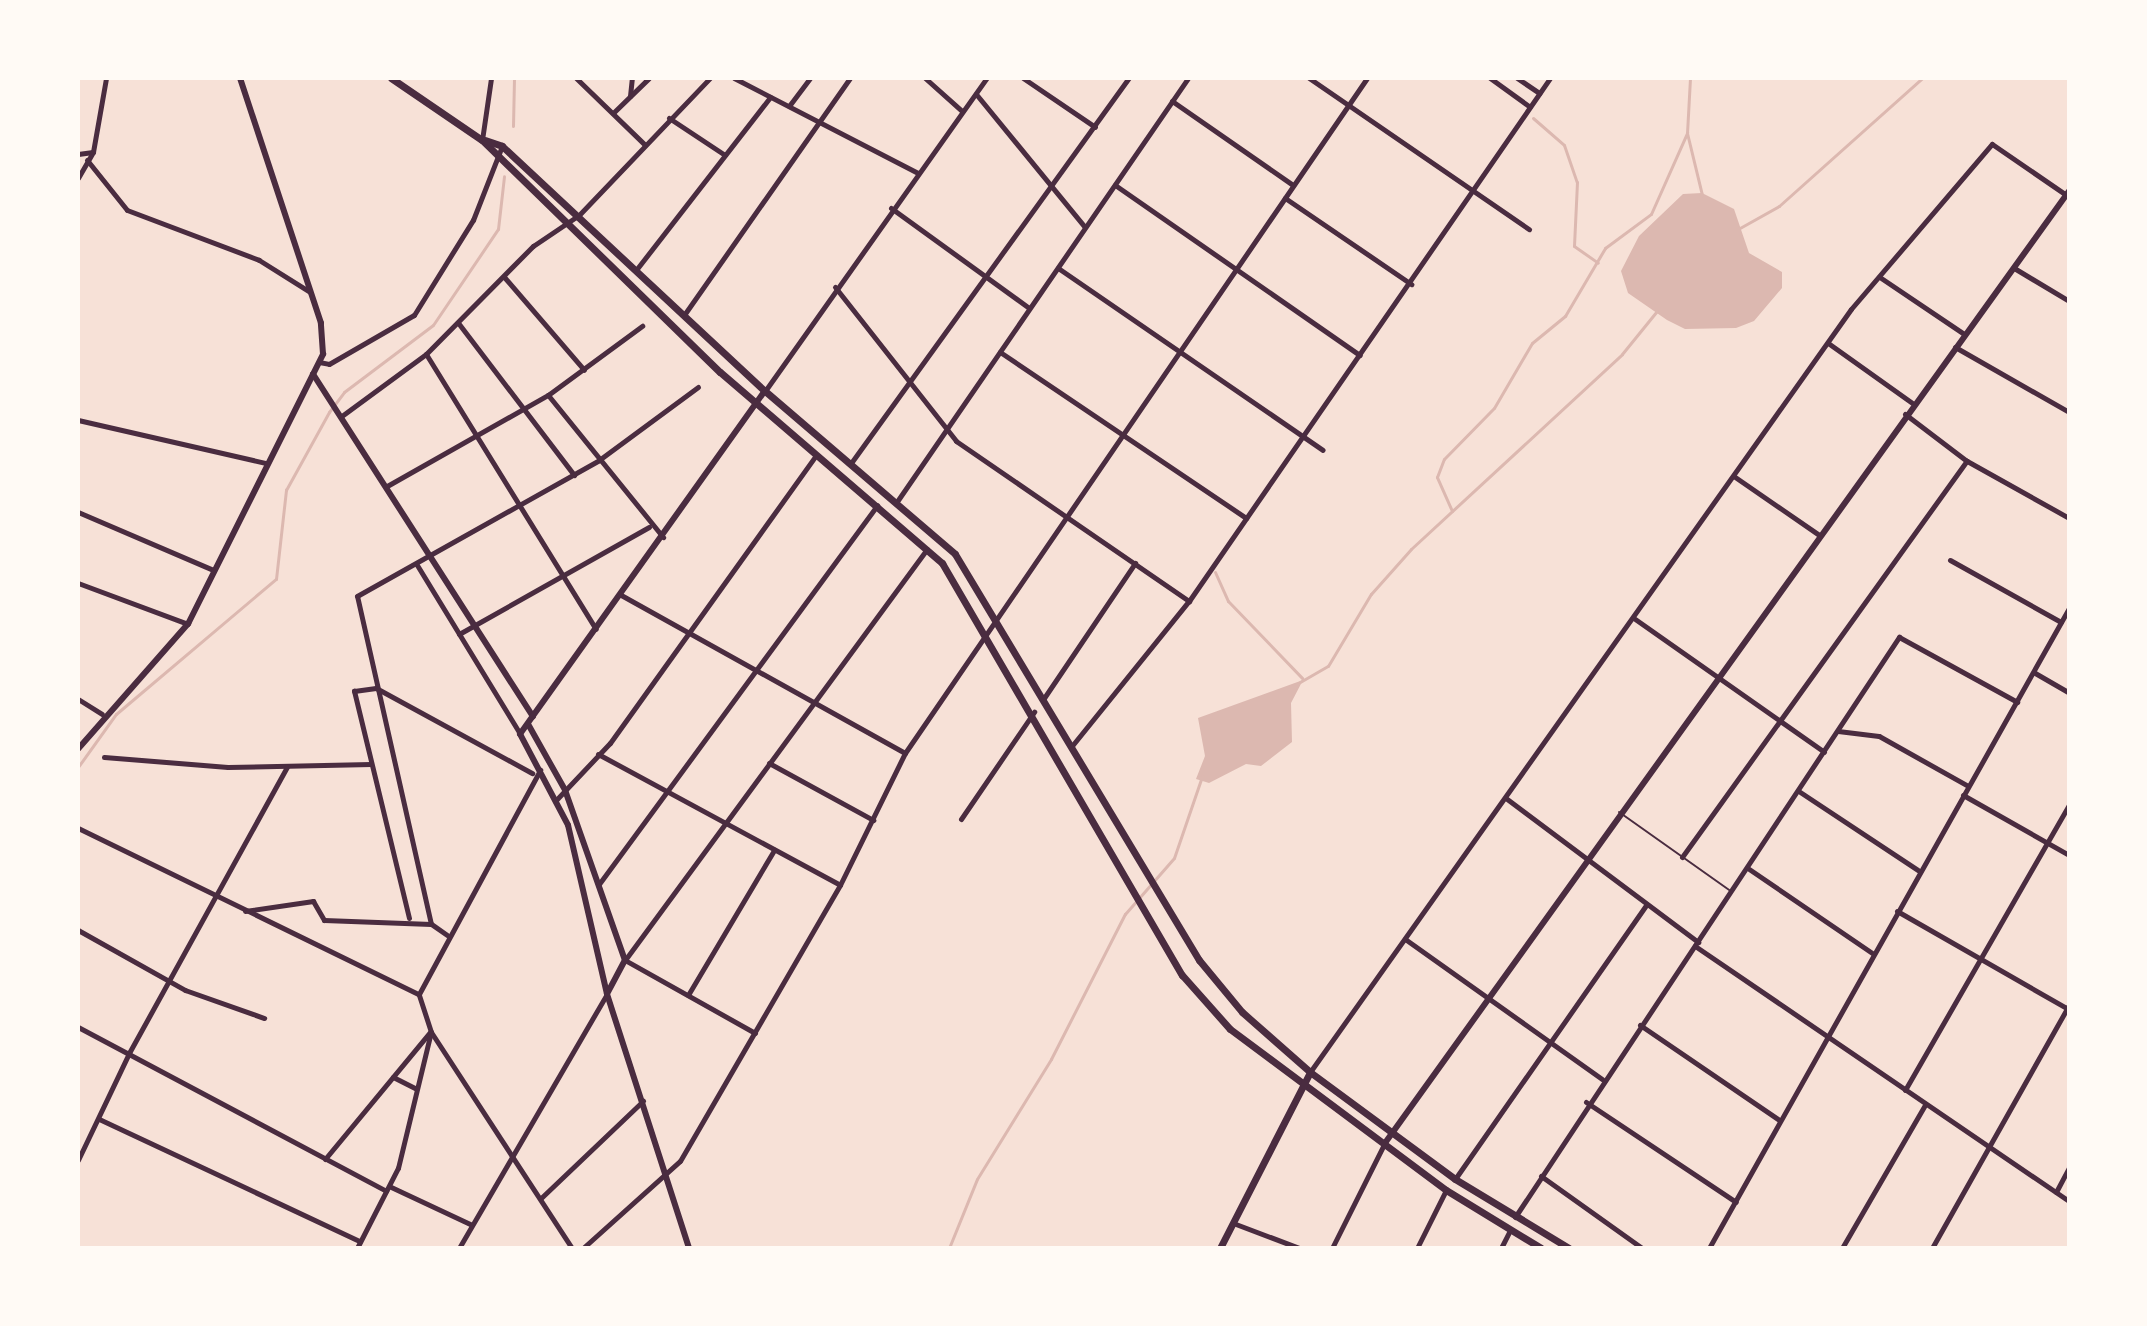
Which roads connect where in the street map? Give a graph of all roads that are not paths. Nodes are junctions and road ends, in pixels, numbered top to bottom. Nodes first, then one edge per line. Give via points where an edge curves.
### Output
1 (106, 78) edge
2 (240, 78) edge
3 (491, 78) edge
4 (576, 78) edge
5 (632, 78) edge
6 (649, 78) edge
7 (710, 78) edge
8 (734, 78) edge
9 (810, 78) edge
10 (850, 78) edge
11 (925, 78) edge
12 (987, 78) edge
13 (1023, 78) edge
14 (1129, 78) edge
15 (1188, 78) edge
16 (1309, 78) edge
17 (1367, 78) edge
18 (1490, 78) edge
19 (1517, 78) edge
20 (1550, 78) edge
21 (396, 79) edge
22 (1539, 93) junction
23 (976, 94) junction
24 (630, 96) junction
25 (770, 97) junction
26 (1172, 101) junction
27 (1348, 105) junction
28 (789, 106) junction
29 (1530, 107) junction
30 (962, 111) junction
31 (613, 113) junction
32 (669, 118) junction
33 (819, 122) junction
34 (1095, 127) junction
35 (482, 140) junction
36 (644, 144) junction
37 (502, 146) junction
38 (93, 152) junction
39 (78, 154) edge
40 (725, 155) junction
41 (499, 159) junction
42 (87, 160) junction
43 (918, 173) junction
44 (78, 178) edge
45 (1115, 185) junction
46 (1293, 185) junction
47 (1053, 186) junction
48 (1474, 190) junction
49 (2068, 194) edge
50 (1285, 198) junction
51 (891, 208) junction
52 (579, 215) junction
53 (561, 223) junction
54 (1084, 226) junction
55 (1529, 229) dead end
56 (1058, 268) junction
57 (1238, 268) junction
58 (2014, 268) junction
59 (636, 270) junction
60 (505, 278) junction
61 (986, 278) junction
62 (1881, 278) junction
63 (1411, 284) junction
64 (835, 287) junction
65 (310, 292) junction
66 (2069, 301) edge
67 (1029, 308) junction
68 (684, 315) junction
69 (459, 324) junction
70 (642, 326) dead end
71 (1964, 334) junction
72 (1828, 343) junction
73 (1954, 346) junction
74 (1180, 351) junction
75 (1000, 352) junction
76 (426, 354) junction
77 (1360, 355) junction
78 (319, 362) junction
79 (584, 370) junction
80 (313, 374) junction
81 (910, 383) junction
82 (698, 387) dead end
83 (765, 391) junction
84 (548, 395) junction
85 (1912, 403) junction
86 (757, 404) junction
87 (524, 408) junction
88 (2069, 412) edge
89 (1905, 414) junction
90 (343, 415) junction
91 (78, 420) edge
92 (947, 428) junction
93 (1123, 433) junction
94 (475, 436) junction
95 (1304, 437) junction
96 (1323, 450) dead end
97 (816, 455) junction
98 (599, 460) junction
99 (1967, 461) junction
100 (266, 463) junction
101 (851, 463) junction
102 (574, 475) junction
103 (1735, 477) junction
104 (387, 486) junction
105 (898, 500) junction
106 (520, 505) junction
107 (877, 505) junction
108 (78, 512) edge
109 (1067, 516) junction
110 (1246, 518) junction
111 (2069, 518) edge
112 (649, 527) junction
113 (1819, 535) junction
114 (663, 538) junction
115 (927, 549) junction
116 (431, 557) junction
117 (1950, 560) dead end
118 (1135, 563) junction
119 (417, 565) junction
120 (211, 569) junction
121 (565, 576) junction
122 (78, 583) edge
123 (621, 595) junction
124 (1189, 601) junction
125 (2069, 608) edge
126 (995, 618) junction
127 (1635, 619) junction
128 (2061, 622) junction
129 (188, 624) junction
130 (474, 626) junction
131 (596, 629) junction
132 (986, 632) junction
133 (459, 634) junction
134 (690, 635) junction
135 (757, 672) junction
136 (2035, 673) junction
137 (1718, 676) junction
138 (376, 688) junction
139 (2069, 693) edge
140 (1044, 698) junction
141 (78, 699) edge
142 (2017, 702) junction
143 (814, 703) junction
144 (1034, 712) junction
145 (102, 714) junction
146 (530, 720) junction
147 (1779, 721) junction
148 (1838, 731) junction
149 (520, 734) junction
150 (1071, 748) junction
151 (78, 749) edge
152 (1824, 752) junction
153 (905, 753) junction
154 (598, 754) junction
155 (104, 757) dead end
156 (769, 763) junction
157 (371, 764) junction
158 (287, 767) junction
159 (540, 770) junction
160 (532, 773) junction
161 (1968, 786) junction
162 (565, 790) junction
163 (669, 790) junction
164 (1800, 792) junction
165 (1963, 795) junction
166 (557, 799) junction
167 (1507, 799) junction
168 (2069, 805) edge
169 (1619, 812) junction
170 (961, 819) dead end
171 (873, 820) junction
172 (724, 822) junction
173 (78, 828) edge
174 (2048, 843) junction
175 (774, 850) junction
176 (2069, 855) edge
177 (1587, 856) junction
178 (1682, 857) junction
179 (1749, 869) junction
180 (1918, 870) junction
181 (599, 884) junction
182 (840, 885) junction
183 (1732, 893) junction
184 (214, 898) junction
185 (1647, 904) junction
186 (1897, 911) junction
187 (244, 912) junction
188 (409, 918) junction
189 (431, 924) junction
190 (78, 930) edge
191 (447, 935) junction
192 (1405, 939) junction
193 (1696, 944) junction
194 (1872, 953) junction
195 (1981, 958) junction
196 (625, 960) junction
197 (170, 979) junction
198 (419, 994) junction
199 (607, 994) junction
200 (688, 995) junction
201 (1487, 997) junction
202 (2068, 1007) edge
203 (264, 1018) dead end
204 (1640, 1025) junction
205 (78, 1027) edge
206 (431, 1032) junction
207 (755, 1033) junction
208 (1824, 1036) junction
209 (1549, 1043) junction
210 (129, 1053) junction
211 (1310, 1072) junction
212 (393, 1077) junction
213 (1602, 1079) junction
214 (1300, 1086) junction
215 (415, 1088) junction
216 (1905, 1090) junction
217 (643, 1101) junction
218 (1586, 1102) junction
219 (1925, 1105) junction
220 (99, 1119) junction
221 (1778, 1119) junction
222 (1392, 1132) junction
223 (1385, 1143) junction
224 (1988, 1147) junction
225 (512, 1156) junction
226 (325, 1159) junction
227 (78, 1160) edge
228 (2069, 1168) edge
229 (1541, 1176) junction
230 (668, 1177) junction
231 (1455, 1179) junction
232 (388, 1189) junction
233 (1446, 1190) junction
234 (2056, 1192) junction
235 (541, 1198) junction
236 (2069, 1201) edge
237 (1736, 1202) junction
238 (1514, 1219) junction
239 (1232, 1223) junction
240 (472, 1225) junction
241 (1509, 1232) junction
242 (360, 1241) junction
243 (357, 1248) edge
244 (459, 1248) edge
245 (572, 1248) edge
246 (583, 1248) edge
247 (689, 1248) edge
248 (1220, 1248) edge
249 (1299, 1248) edge
250 (1332, 1248) edge
251 (1417, 1248) edge
252 (1501, 1248) edge
253 (1541, 1248) edge
254 (1569, 1248) edge
255 (1642, 1248) edge
256 (1709, 1248) edge
257 (1842, 1248) edge
258 (1932, 1248) edge

1 - 38 street
2 - 65 street
3 - 35 street
4 - 31 street
5 - 24 street
6 - 24 street
7 - 32 street
8 - 25 street
9 - 28 street
10 - 33 street
11 - 30 street
12 - 23 street
13 - 34 street
14 - 34 street
15 - 26 street
16 - 27 street
17 - 27 street
18 - 29 street
19 - 22 street
20 - 22 street
21 - 35 main road
22 - 29 street
23 - 30 street
23 - 47 street
24 - 31 street
25 - 28 street
25 - 40 street
26 - 45 street
26 - 46 street
27 - 46 street
27 - 48 street
28 - 33 street
29 - 48 street
30 - 43 street
31 - 36 street
32 - 36 street
32 - 40 street
33 - 43 street
33 - 68 street
34 - 47 street
35 - 37 main road
35 - 41 main road
36 - 52 street
37 - 41 street
37 - 52 main road
38 - 39 street
38 - 42 street
40 - 59 street
41 - 53 main road
41 - 78 street via 473,220 414,315 329,364
42 - 44 street
42 - 65 street via 127,210 259,260
43 - 51 street
45 - 54 street
45 - 57 street
46 - 50 street
47 - 54 street
47 - 61 street
48 - 55 street
48 - 63 street
49 - 58 street
49 - 62 street via 1992,144
50 - 57 street
50 - 63 street
51 - 61 street
51 - 64 street
52 - 53 street
52 - 59 main road
53 - 60 street
53 - 86 main road
54 - 56 street
56 - 67 street
56 - 74 street
57 - 74 street
57 - 77 street
58 - 66 street
58 - 71 street
59 - 68 main road
60 - 69 street
60 - 79 street
61 - 67 street
61 - 81 street
62 - 71 street
62 - 72 street
63 - 77 street
64 - 81 street
64 - 83 street
65 - 78 street via 324,340
67 - 75 street
68 - 83 main road
69 - 76 street
69 - 87 street
70 - 79 street
71 - 73 street
72 - 85 street
72 - 103 street
73 - 85 street
73 - 88 street
74 - 93 street
74 - 95 street
75 - 92 street
75 - 93 street
76 - 90 street
76 - 94 street
77 - 95 street
78 - 80 street
79 - 84 street
80 - 90 street
80 - 100 street
81 - 92 street
81 - 101 street
82 - 98 street
83 - 86 street
83 - 101 main road
84 - 87 street
84 - 98 street
85 - 89 street
86 - 97 main road
86 - 114 street
87 - 94 street
87 - 102 street
89 - 99 street
89 - 113 street
90 - 104 street
91 - 100 street
92 - 105 street
92 - 109 street
93 - 109 street
93 - 110 street
94 - 104 street
94 - 106 street
95 - 96 street
95 - 110 street
97 - 107 main road
97 - 134 street
98 - 102 street
98 - 112 street
99 - 111 street
99 - 147 street
100 - 120 street
101 - 105 main road
102 - 106 street
103 - 113 street
103 - 127 street
104 - 116 street
105 - 126 main road via 955,554
106 - 116 street
106 - 121 street
107 - 115 main road
107 - 135 street
108 - 120 street
109 - 118 street
109 - 126 street
110 - 124 street
112 - 114 street
112 - 121 street
113 - 137 street
114 - 123 street
115 - 132 main road
115 - 143 street
116 - 119 street
116 - 130 street
117 - 128 street
118 - 124 street
118 - 140 street
119 - 133 street
119 - 138 street via 357,596
120 - 129 street
121 - 130 street
121 - 131 street
122 - 129 street
123 - 131 street
123 - 134 street
124 - 150 street
125 - 128 street
126 - 132 street
126 - 140 main road
127 - 137 street
127 - 167 street
128 - 136 street
129 - 145 street
130 - 133 street
130 - 146 street
131 - 146 street
132 - 144 main road
132 - 153 street
133 - 149 street
134 - 135 street
134 - 154 street
135 - 143 street
135 - 163 street
136 - 139 street
136 - 142 street
137 - 147 street
137 - 169 street
138 - 157 street via 354,691
138 - 160 street
138 - 189 street
140 - 150 main road
141 - 145 street
142 - 148 street via 1899,637
142 - 161 street
143 - 153 street
143 - 156 street
144 - 170 street
144 - 214 main road via 1132,889 1205,1003
145 - 151 street
146 - 149 street
146 - 162 street
147 - 152 street
147 - 178 street
148 - 152 street
148 - 161 street via 1879,736
149 - 159 street
150 - 211 main road via 1142,870 1222,989
152 - 164 street
153 - 171 street
154 - 162 street
154 - 163 street
155 - 158 street
156 - 171 street
156 - 172 street
157 - 158 street
157 - 188 street
158 - 184 street
159 - 160 street
159 - 166 street
160 - 191 street
161 - 165 street
162 - 166 street
162 - 181 street
163 - 172 street
163 - 181 street
164 - 179 street
164 - 180 street
165 - 174 street
165 - 180 street
166 - 199 street
167 - 177 street
167 - 192 street
168 - 174 street
169 - 177 street
169 - 178 lane
171 - 182 street
172 - 175 street
172 - 196 street
173 - 184 street
174 - 176 street
174 - 195 street
175 - 182 street
175 - 200 street
177 - 185 street
177 - 201 street
178 - 183 lane
179 - 183 street
179 - 194 street
180 - 186 street
181 - 196 street
182 - 207 street
183 - 193 street
184 - 187 street
184 - 197 street
185 - 193 street
185 - 209 street
186 - 194 street
186 - 195 street
187 - 188 street via 313,901 324,920
187 - 198 street
188 - 189 street
189 - 191 street
190 - 197 street
191 - 198 street
192 - 201 street
192 - 211 street
193 - 204 street
193 - 208 street
194 - 208 street
195 - 202 street
195 - 216 street
196 - 199 street
196 - 200 street
197 - 203 street
197 - 210 street
198 - 206 street
199 - 217 street
199 - 225 street
200 - 207 street
201 - 209 street
201 - 222 street
202 - 224 street
204 - 213 street
204 - 221 street
205 - 210 street
206 - 212 street
206 - 215 street
206 - 225 street
207 - 230 street
208 - 216 street
208 - 221 street
209 - 213 street
209 - 231 street
210 - 220 street
210 - 226 street
211 - 214 main road
211 - 222 main road
212 - 215 street
212 - 226 street
213 - 218 street
214 - 223 main road
214 - 239 main road
215 - 232 street
216 - 219 street
217 - 230 street
217 - 235 street
218 - 229 street
218 - 237 street
219 - 224 street
219 - 257 street
220 - 227 street
220 - 242 street
221 - 237 street
222 - 223 street
222 - 231 main road
223 - 233 main road
223 - 250 street
224 - 234 street
224 - 258 street
225 - 235 street
225 - 240 street
226 - 232 street
228 - 234 street
229 - 238 street
229 - 255 street
230 - 246 street
230 - 247 street
231 - 238 main road
232 - 240 street
232 - 242 street
233 - 241 main road
233 - 251 street
234 - 236 street
235 - 245 street
237 - 256 street
238 - 254 main road
239 - 248 main road
239 - 249 street
240 - 244 street
241 - 252 street
241 - 253 main road
242 - 243 street

